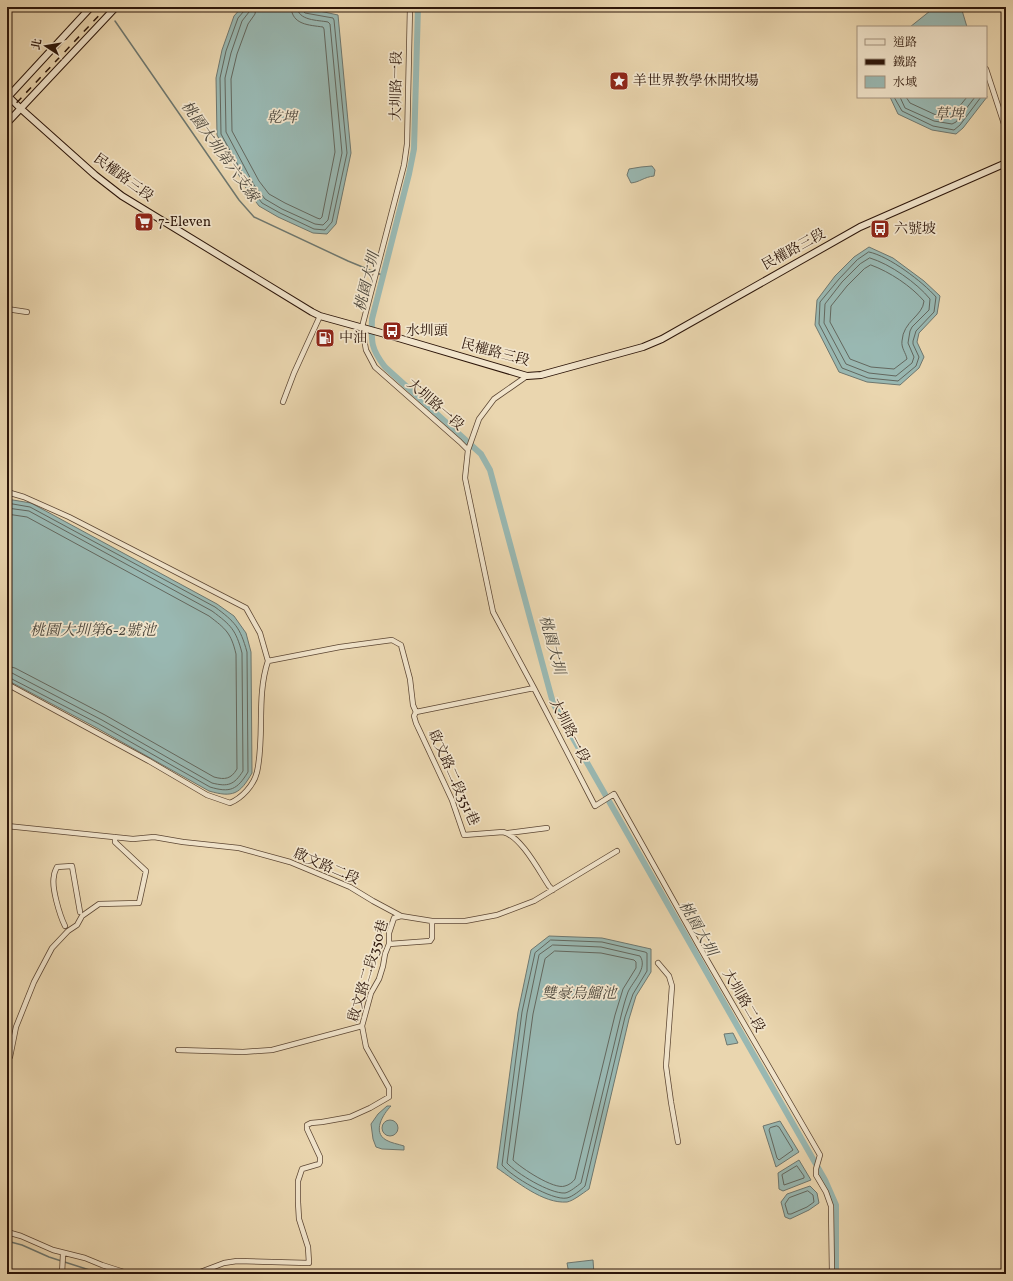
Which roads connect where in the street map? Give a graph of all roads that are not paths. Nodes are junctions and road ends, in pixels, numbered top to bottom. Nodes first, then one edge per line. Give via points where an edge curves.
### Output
1 (91, 7) edge
2 (116, 7) edge
3 (410, 7) edge
4 (987, 72) edge
5 (8, 96) edge
6 (20, 108) junction
7 (7, 123) edge
8 (1006, 130) edge
9 (1006, 163) edge
10 (7, 310) edge
11 (27, 312) dead end
12 (320, 316) junction
13 (362, 327) junction
14 (527, 376) junction
15 (283, 402) dead end
16 (469, 449) junction
17 (7, 492) edge
18 (268, 661) junction
19 (7, 684) edge
20 (534, 688) junction
21 (416, 712) junction
22 (614, 794) joint
23 (7, 826) edge
24 (547, 828) dead end
25 (508, 833) junction
26 (115, 837) junction
27 (617, 851) dead end
28 (553, 890) junction
29 (80, 912) dead end
30 (401, 916) junction
31 (432, 922) junction
32 (65, 926) dead end
33 (389, 944) junction
34 (658, 963) dead end
35 (362, 1026) junction
36 (178, 1050) dead end
37 (7, 1059) edge
38 (678, 1142) dead end
39 (7, 1232) edge
40 (63, 1254) junction
41 (62, 1272) edge
42 (130, 1274) edge
43 (195, 1274) edge
44 (832, 1274) edge

1 - 5 street
2 - 6 street
3 - 13 street, 大圳路一段 via 407,144 404,165
4 - 8 street
5 - 6 street, 民權路三段
6 - 7 street
6 - 12 street, 民權路三段 via 122,196
9 - 14 street, 民權路三段 via 860,227 656,342 541,375
10 - 11 street
12 - 13 street, 民權路三段
12 - 15 street
13 - 14 street, 民權路三段
13 - 16 street, 大圳路一段 via 366,350 375,367
14 - 16 street via 494,399 479,419
16 - 20 street, 大圳路一段 via 465,478 493,612
17 - 18 street via 69,517 246,608 260,633
18 - 19 street via 263,676 257,773 250,787 237,800 230,803 207,795
18 - 21 street via 392,640 401,645
20 - 21 street
20 - 22 street, 大圳路一段 via 595,806
21 - 25 street, 啟文路二段351巷 via 416,723 452,800 464,835
22 - 44 street, 大圳路二段 via 820,1155 816,1175 831,1206
23 - 26 street, 啟文路二段
24 - 25 street
25 - 28 street via 516,839
26 - 30 street, 啟文路二段 via 154,837 239,848 290,862 350,887
26 - 37 street via 115,842 146,871 139,903 99,904 82,916 77,925 52,948 34,982 16,1027 10,1057
27 - 28 street, 啟文路二段
28 - 31 street, 啟文路二段 via 534,901 497,915 465,921
29 - 32 street via 72,866 58,867 53,882 60,917
30 - 31 street, 啟文路二段
30 - 33 street, 啟文路二段350巷 via 394,918 389,933
31 - 33 street via 430,941
33 - 35 street, 啟文路二段350巷 via 379,979 369,998
34 - 38 street via 669,976 672,986 666,1066
35 - 36 street via 272,1050
35 - 43 street, 啟文路二段350巷 via 366,1047 389,1088 389,1097 350,1117 308,1125 307,1129 320,1157 318,1164 302,1169 298,1181 299,1219 308,1247 309,1263 237,1261
39 - 40 street
40 - 41 street
40 - 42 street via 85,1258

